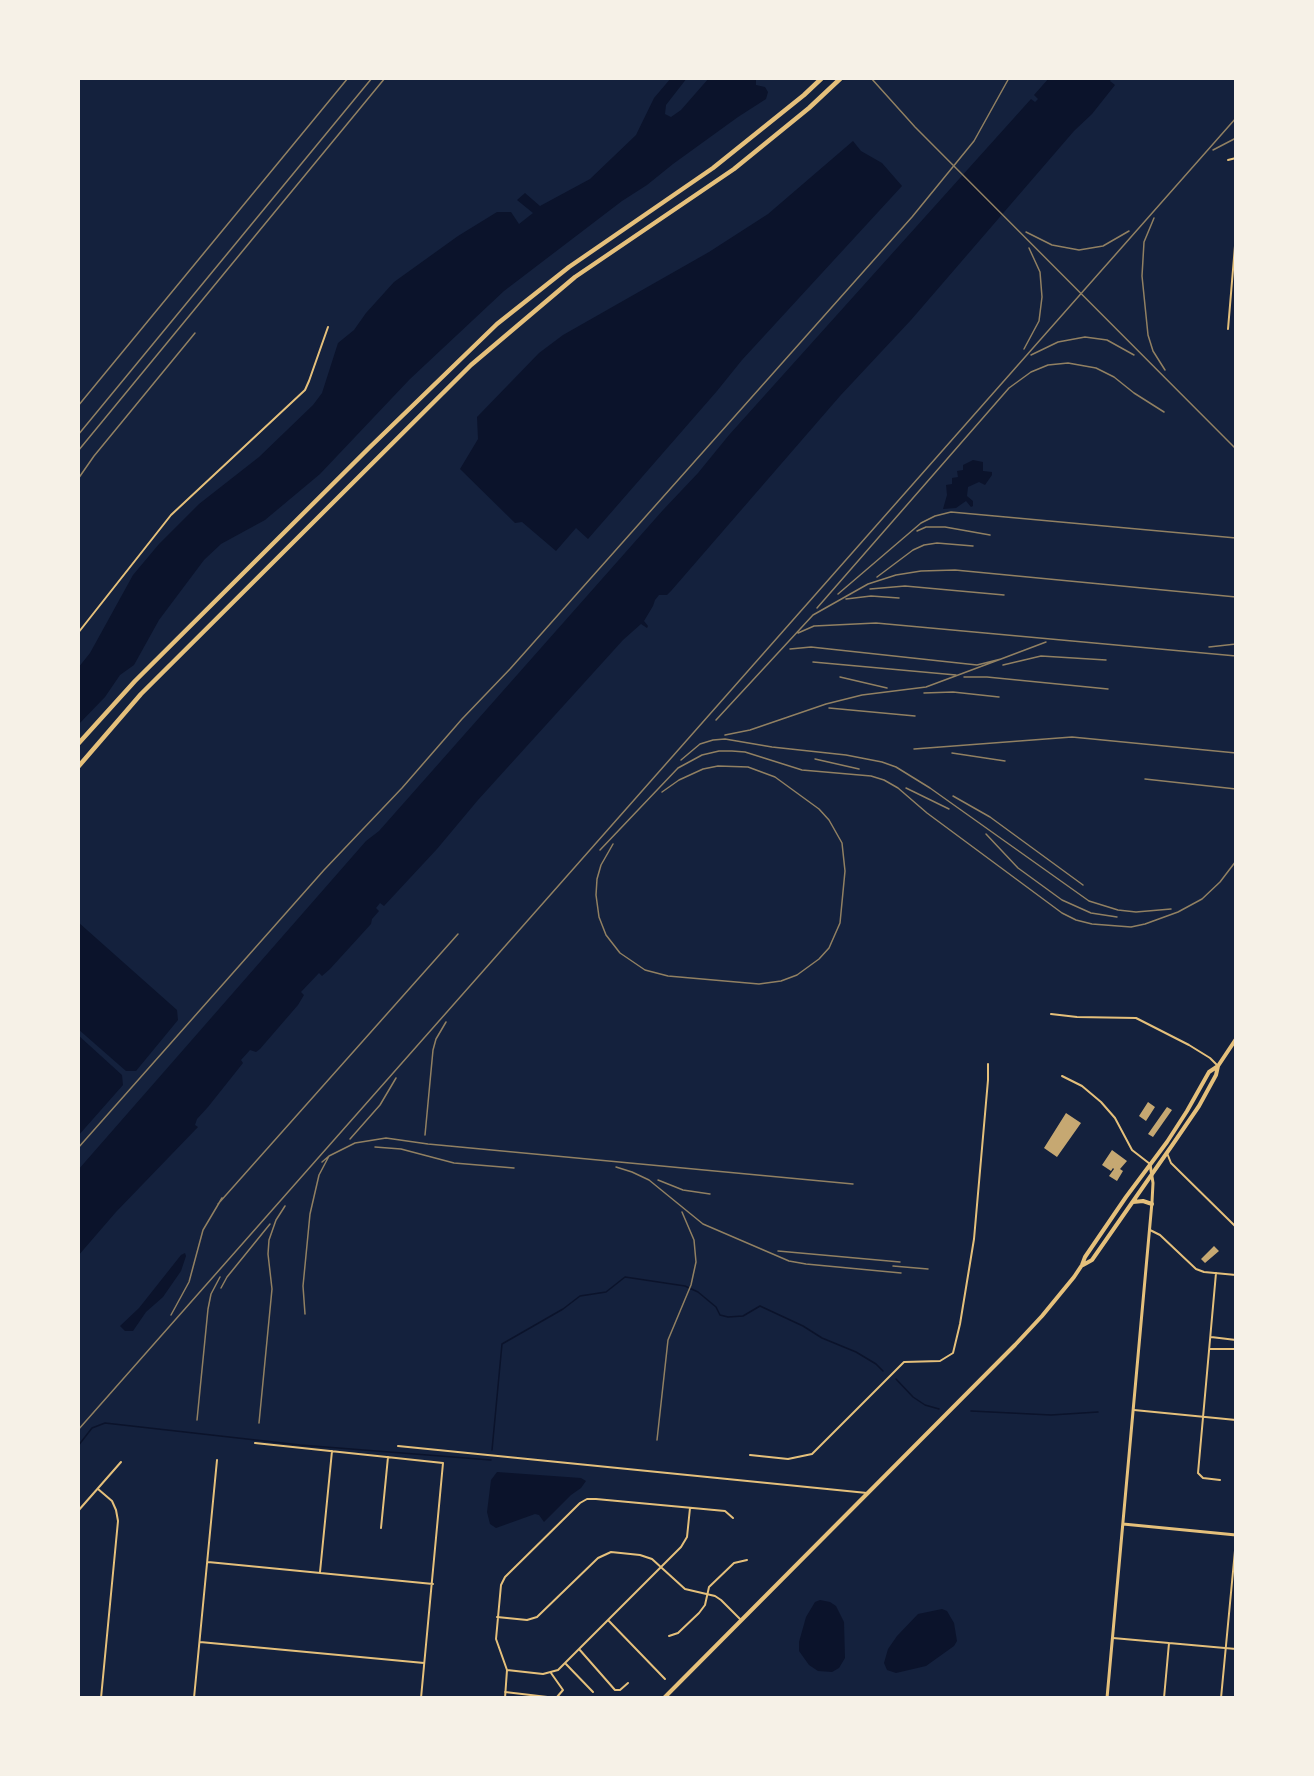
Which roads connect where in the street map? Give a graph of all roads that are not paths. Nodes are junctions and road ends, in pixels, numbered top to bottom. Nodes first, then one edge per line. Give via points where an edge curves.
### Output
1 (822, 78) edge
2 (841, 78) edge
3 (1236, 158) edge
4 (1228, 160) dead end
5 (1236, 234) edge
6 (328, 327) dead end
7 (1228, 329) dead end
8 (78, 633) edge
9 (78, 744) edge
10 (78, 767) edge
11 (1051, 1014) dead end
12 (1236, 1039) edge
13 (988, 1064) dead end
14 (1218, 1066) junction
15 (1062, 1076) dead end
16 (1167, 1154) junction
17 (1161, 1161) junction
18 (1171, 1163) junction
19 (1150, 1164) junction
20 (1151, 1174) junction
21 (1132, 1202) junction
22 (1152, 1204) junction
23 (1236, 1227) edge
24 (1150, 1230) junction
25 (1082, 1265) junction
26 (1216, 1273) junction
27 (1236, 1275) edge
28 (1211, 1337) junction
29 (1236, 1340) edge
30 (1210, 1349) junction
31 (1236, 1349) edge
32 (1133, 1410) junction
33 (1204, 1417) junction
34 (1236, 1420) edge
35 (255, 1443) dead end
36 (398, 1446) dead end
37 (332, 1451) junction
38 (750, 1455) dead end
39 (388, 1457) junction
40 (217, 1460) dead end
41 (121, 1462) dead end
42 (1220, 1480) dead end
43 (98, 1488) junction
44 (867, 1493) junction
45 (690, 1508) junction
46 (78, 1511) edge
47 (733, 1518) dead end
48 (1123, 1524) junction
49 (381, 1528) dead end
50 (1236, 1535) edge
51 (1236, 1540) edge
52 (747, 1560) dead end
53 (208, 1562) junction
54 (661, 1567) junction
55 (320, 1572) junction
56 (433, 1584) junction
57 (707, 1594) junction
58 (497, 1617) junction
59 (608, 1620) junction
60 (742, 1621) junction
61 (669, 1636) dead end
62 (1112, 1638) junction
63 (199, 1641) junction
64 (1169, 1643) junction
65 (1226, 1648) junction
66 (1236, 1649) edge
67 (579, 1650) junction
68 (424, 1663) junction
69 (565, 1663) junction
70 (507, 1671) junction
71 (551, 1673) junction
72 (665, 1679) dead end
73 (627, 1683) dead end
74 (505, 1692) junction
75 (593, 1692) dead end
76 (101, 1698) edge
77 (194, 1698) edge
78 (421, 1698) edge
79 (504, 1698) edge
80 (556, 1698) edge
81 (664, 1698) edge
82 (1107, 1698) edge
83 (1164, 1698) edge
84 (1221, 1698) edge

1 - 9 highway via 712,168 569,267 497,324 135,681
2 - 10 highway via 734,169 575,277 471,365 141,694
3 - 4 street
5 - 7 street
6 - 8 street via 304,390 171,515
11 - 14 street via 1136,1018 1189,1045
12 - 14 main road
13 - 38 street via 974,1239 953,1353 940,1361 904,1362 812,1454 788,1459
14 - 16 main road via 1203,1098
14 - 19 main road via 1209,1072
15 - 19 street via 1101,1102 1115,1118 1132,1150
16 - 17 main road
16 - 18 street
17 - 18 street
17 - 20 main road
18 - 23 street
19 - 20 street
19 - 25 main road
20 - 21 main road
20 - 22 street
21 - 22 main road
21 - 25 main road via 1092,1260
22 - 24 street
24 - 26 street via 1160,1234 1196,1269
24 - 32 street
25 - 44 main road via 1015,1345
26 - 27 street
26 - 28 street
28 - 29 street
28 - 30 street
30 - 31 street
30 - 33 street
32 - 33 street
32 - 48 street
33 - 34 street
33 - 42 street via 1198,1473 1203,1478
35 - 37 street
36 - 44 street
37 - 39 street
37 - 55 street
39 - 49 street
39 - 56 street via 443,1463
40 - 53 street
41 - 43 street
43 - 46 street
43 - 76 street via 112,1501 118,1517
44 - 60 main road
45 - 47 street via 725,1511
45 - 54 street via 685,1542
45 - 58 street via 596,1499 582,1502 505,1577
48 - 50 street
48 - 62 street
51 - 65 street
52 - 57 street via 734,1563
53 - 55 street
53 - 63 street
54 - 57 street via 685,1590
54 - 58 street via 644,1556 605,1553 537,1617
54 - 59 street
55 - 56 street
56 - 68 street
57 - 60 street via 721,1600
57 - 61 street via 699,1613 678,1633
58 - 70 street via 496,1639
59 - 67 street
59 - 72 street
60 - 81 main road
62 - 64 street
62 - 82 street
63 - 68 street
63 - 77 street
64 - 65 street
64 - 83 street
65 - 66 street
65 - 84 street
67 - 69 street
67 - 73 street via 615,1690
68 - 78 street
69 - 71 street
69 - 75 street
70 - 71 street
70 - 74 street
71 - 80 street via 563,1690
74 - 79 street
74 - 80 street

